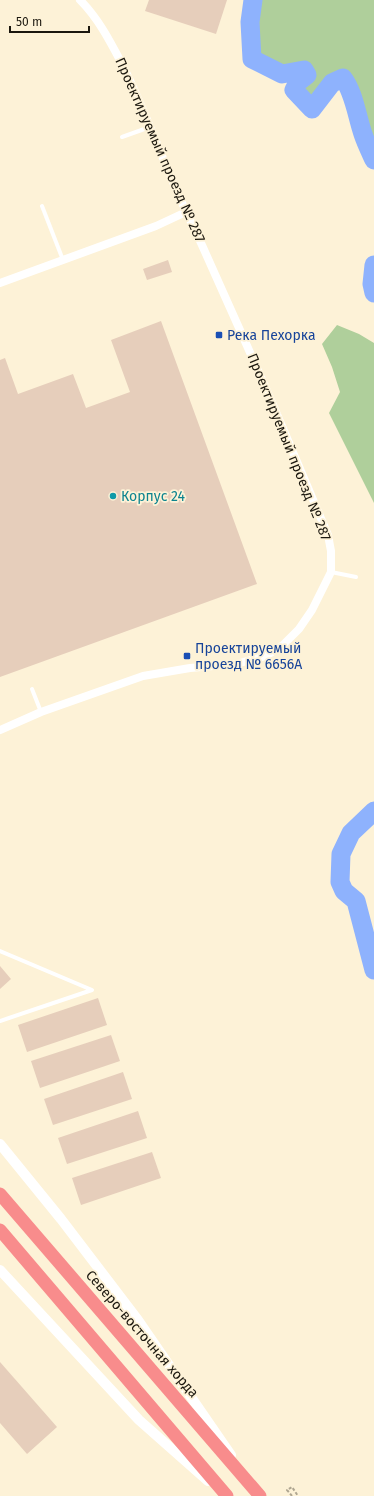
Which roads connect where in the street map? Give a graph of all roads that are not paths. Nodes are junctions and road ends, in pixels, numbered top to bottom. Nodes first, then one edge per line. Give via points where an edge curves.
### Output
1 (80, 0) edge
2 (150, 127) junction
3 (122, 137) dead end
4 (42, 206) dead end
5 (186, 212) junction
6 (63, 260) junction
7 (0, 283) edge
8 (331, 572) junction
9 (356, 577) dead end
10 (32, 689) dead end
11 (41, 712) junction
12 (0, 730) edge
13 (0, 951) edge
14 (0, 1021) edge
15 (0, 1144) edge
16 (0, 1194) edge
17 (0, 1230) edge
18 (0, 1270) edge
19 (258, 1493) edge
20 (226, 1496) edge

1 - 2 street, Проектируемый проезд № 287 via 100,24 115,50
2 - 3 lane
2 - 5 street, Проектируемый проезд № 287
4 - 6 lane
5 - 6 street via 156,226
5 - 8 street, Проектируемый проезд № 287 via 262,379 328,535
6 - 7 street
8 - 9 lane
8 - 11 street, Проектируемый проезд № 287 via 312,610 299,629 283,645 266,656 236,664 143,676
10 - 11 lane
11 - 12 street, Проектируемый проезд № 287
13 - 14 lane via 92,990
15 - 19 street via 61,1218 138,1320
16 - 19 highway, Северо-восточная хорда
17 - 20 highway
18 - 20 street via 139,1420

